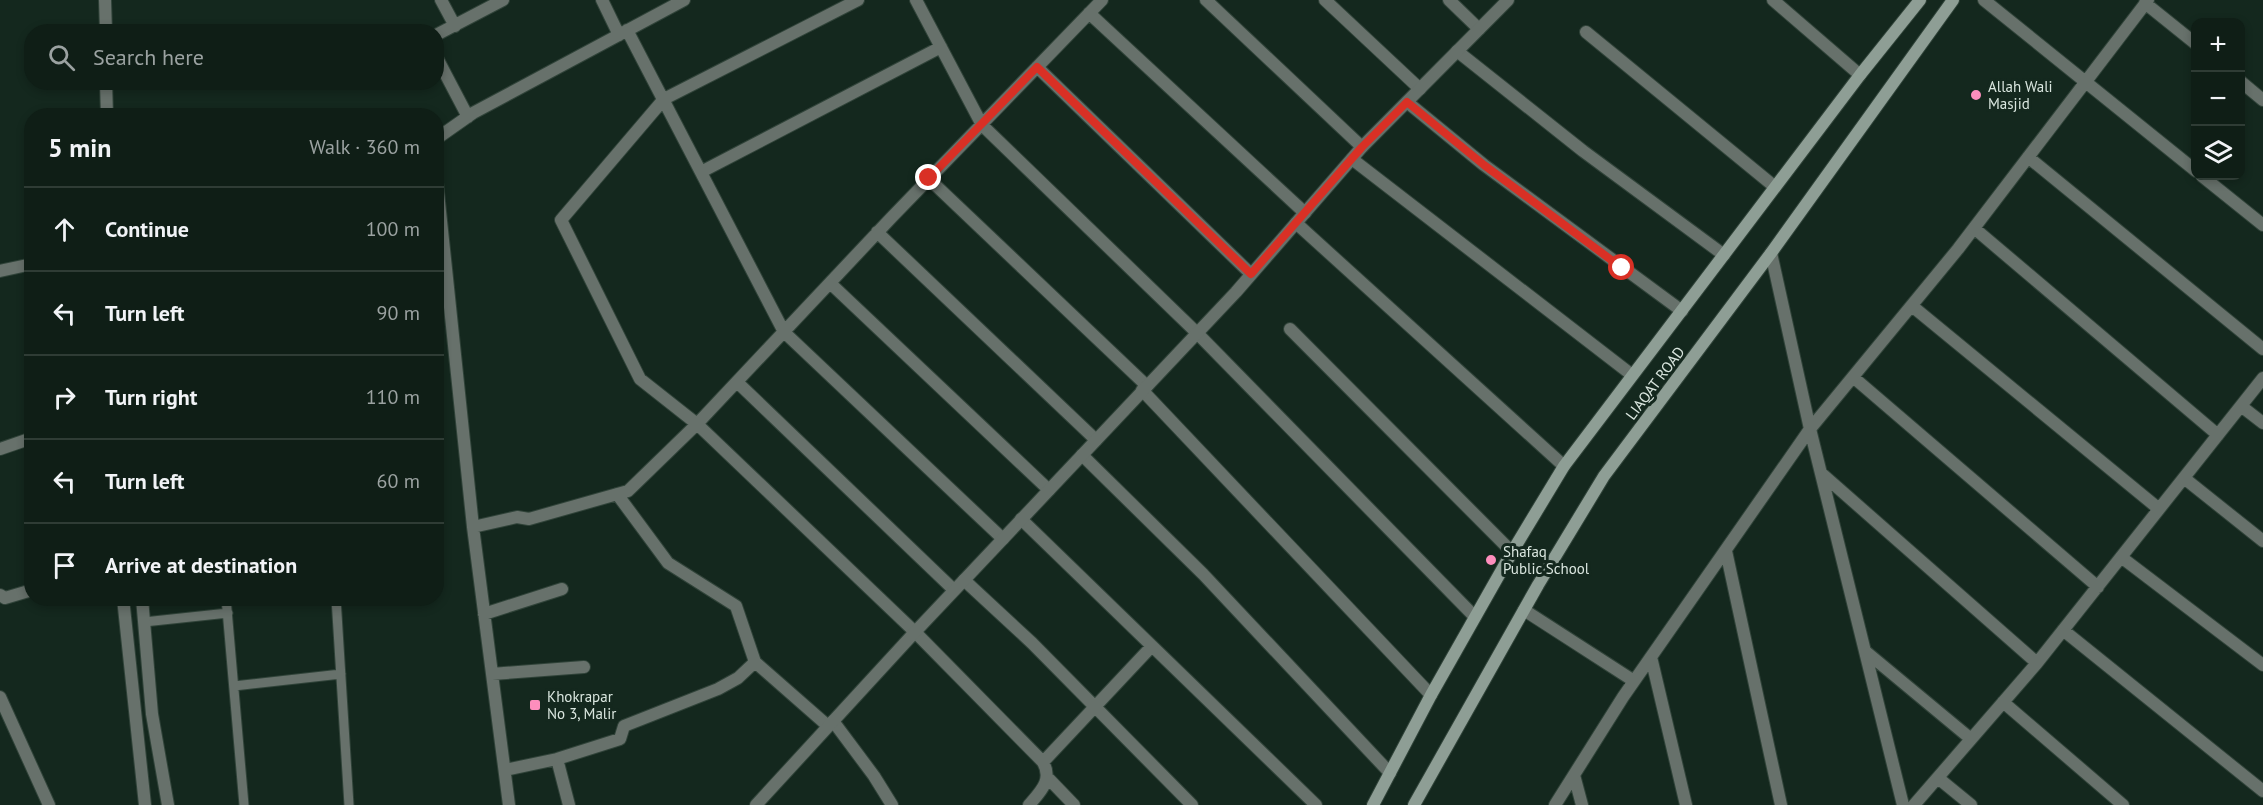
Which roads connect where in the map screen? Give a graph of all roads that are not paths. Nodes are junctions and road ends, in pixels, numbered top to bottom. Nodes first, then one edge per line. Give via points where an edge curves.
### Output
1 (105, 0) edge
2 (441, 0) edge
3 (503, 0) edge
4 (602, 0) edge
5 (684, 0) edge
6 (858, 0) edge
7 (916, 0) edge
8 (1102, 0) edge
9 (1206, 0) edge
10 (1325, 0) edge
11 (1449, 0) edge
12 (1508, 0) edge
13 (1773, 0) edge
14 (1920, 0) edge
15 (1953, 0) edge
16 (1984, 0) edge
17 (2147, 2) edge
18 (1089, 13) junction
19 (106, 24) edge
20 (455, 26) junction
21 (1479, 28) junction
22 (444, 31) edge
23 (623, 32) junction
24 (1586, 32) dead end
25 (2191, 40) edge
26 (941, 48) junction
27 (1457, 51) junction
28 (1037, 67) junction
29 (444, 71) edge
30 (1860, 75) junction
31 (2086, 82) junction
32 (2245, 84) edge
33 (1419, 89) junction
34 (106, 90) edge
35 (664, 99) junction
36 (2263, 100) edge
37 (1407, 102) junction
38 (107, 108) edge
39 (468, 117) junction
40 (981, 124) junction
41 (444, 134) edge
42 (1362, 147) junction
43 (2028, 157) junction
44 (1352, 159) junction
45 (2191, 167) edge
46 (701, 172) junction
47 (929, 178) junction
48 (2207, 180) edge
49 (1775, 187) junction
50 (1305, 213) junction
51 (1296, 223) junction
52 (2263, 225) edge
53 (1974, 228) junction
54 (878, 232) junction
55 (444, 250) edge
56 (1771, 253) junction
57 (1724, 255) junction
58 (24, 266) edge
59 (0, 271) edge
60 (1251, 274) junction
61 (830, 283) junction
62 (1912, 306) junction
63 (1682, 311) junction
64 (1290, 329) dead end
65 (784, 332) junction
66 (1197, 333) junction
67 (2263, 349) edge
68 (1632, 375) junction
69 (1853, 377) junction
70 (2263, 378) edge
71 (737, 382) junction
72 (1144, 388) junction
73 (2241, 406) junction
74 (2263, 423) edge
75 (697, 424) junction
76 (1810, 429) junction
77 (2218, 435) junction
78 (1096, 440) junction
79 (24, 441) edge
80 (0, 449) edge
81 (1082, 454) junction
82 (1564, 466) junction
83 (1821, 473) junction
84 (2184, 478) junction
85 (1049, 490) junction
86 (617, 494) junction
87 (2159, 509) junction
88 (1022, 519) junction
89 (473, 527) junction
90 (1003, 539) junction
91 (2263, 541) edge
92 (1726, 551) junction
93 (1512, 552) junction
94 (2121, 557) junction
95 (964, 580) junction
96 (2098, 587) junction
97 (562, 589) dead end
98 (954, 590) junction
99 (24, 592) edge
100 (0, 595) edge
101 (124, 606) edge
102 (143, 606) edge
103 (227, 606) edge
104 (337, 606) edge
105 (1524, 610) junction
106 (228, 613) junction
107 (484, 614) junction
108 (1475, 617) junction
109 (144, 622) junction
110 (2063, 630) junction
111 (915, 632) junction
112 (1152, 646) junction
113 (1865, 651) junction
114 (1651, 657) junction
115 (755, 662) junction
116 (2037, 663) junction
117 (2263, 665) edge
118 (584, 667) dead end
119 (341, 674) junction
120 (492, 674) junction
121 (1634, 681) junction
122 (234, 686) junction
123 (1431, 695) junction
124 (0, 697) edge
125 (2003, 702) junction
126 (1095, 706) junction
127 (831, 724) junction
128 (1971, 739) junction
129 (557, 759) junction
130 (1043, 762) junction
131 (505, 770) junction
132 (1390, 773) junction
133 (1574, 775) junction
134 (1048, 778) junction
135 (1938, 778) junction
136 (2263, 791) edge
137 (49, 805) edge
138 (145, 805) edge
139 (168, 805) edge
140 (244, 805) edge
141 (349, 805) edge
142 (509, 805) edge
143 (569, 805) edge
144 (756, 805) edge
145 (892, 805) edge
146 (1029, 805) edge
147 (1074, 805) edge
148 (1192, 805) edge
149 (1316, 805) edge
150 (1373, 805) edge
151 (1414, 805) edge
152 (1555, 805) edge
153 (1582, 805) edge
154 (1686, 805) edge
155 (1781, 805) edge
156 (1903, 805) edge
157 (1914, 805) edge
158 (1971, 805) edge
159 (2123, 805) edge

1 - 19 street
2 - 20 street
3 - 20 street
4 - 23 street
5 - 23 street
6 - 35 street
7 - 26 street
8 - 18 street
9 - 42 street
10 - 33 street
11 - 21 street
12 - 21 street
13 - 30 street
14 - 30 main road
15 - 56 main road, LIAQAT ROAD
16 - 31 street
17 - 25 street
17 - 31 street
18 - 28 street
18 - 50 street
20 - 22 street
21 - 27 street
23 - 35 street
23 - 39 street
24 - 49 street
26 - 40 street
26 - 46 street
27 - 33 street
27 - 57 street via 1582,151
28 - 40 street
28 - 60 street
29 - 39 street
30 - 49 main road
31 - 43 street
31 - 45 street
32 - 36 street
33 - 37 street
34 - 38 street
35 - 46 street
35 - 75 street via 561,220 640,379
37 - 42 street
37 - 63 street via 1484,165
39 - 41 street
40 - 47 street
40 - 66 street
42 - 44 street
43 - 53 street
43 - 67 street
44 - 50 street
44 - 68 street
46 - 65 street
47 - 54 street
47 - 72 street
48 - 52 street
49 - 57 main road
50 - 51 street
51 - 60 street
51 - 82 street
53 - 62 street
53 - 77 street
54 - 61 street
54 - 78 street
55 - 89 street
56 - 76 street
56 - 105 main road, LIAQAT ROAD via 1604,476
57 - 63 main road
58 - 59 street
60 - 66 street
61 - 65 street
61 - 85 street
62 - 69 street
62 - 87 street
63 - 68 main road
64 - 93 street
65 - 71 street
65 - 90 street
66 - 72 street
66 - 108 street
68 - 82 main road
69 - 76 street
69 - 96 street
70 - 73 street
71 - 75 street
71 - 98 street
72 - 78 street
72 - 123 street
73 - 74 street
73 - 77 street
75 - 86 street via 628,491
75 - 111 street
76 - 83 street
76 - 92 street
77 - 84 street
78 - 81 street
79 - 80 street
81 - 85 street
81 - 132 street via 1203,574
82 - 93 main road
83 - 113 street
83 - 116 street
84 - 87 street
84 - 91 street
85 - 88 street
86 - 89 street via 529,519 517,517
86 - 115 street via 668,563 736,606
87 - 94 street
88 - 90 street
88 - 112 street
89 - 107 street
90 - 95 street
92 - 114 street
92 - 155 street
93 - 108 main road
94 - 96 street
94 - 117 street
95 - 98 street
95 - 126 street
96 - 110 street
97 - 107 street
98 - 111 street
99 - 100 street via 5,598
101 - 138 street
102 - 109 street
103 - 106 lane
104 - 119 lane
105 - 121 street
105 - 151 main road, LIAQAT ROAD
106 - 109 lane
106 - 122 lane
107 - 120 street
108 - 123 main road
109 - 139 street via 152,714
110 - 116 street
110 - 136 street
111 - 127 street
111 - 130 street
112 - 126 street
112 - 149 street
113 - 128 street
113 - 156 street
114 - 121 street
114 - 154 street
115 - 127 street
115 - 129 street via 718,689 624,726 620,739
116 - 125 street
118 - 120 street
119 - 122 lane
119 - 141 lane
120 - 131 street
121 - 133 street
122 - 140 lane
123 - 132 main road
124 - 137 street
125 - 128 street
125 - 159 street
126 - 130 street
126 - 148 street
127 - 144 street
127 - 145 street via 874,776
128 - 135 street
129 - 131 street
129 - 143 street
130 - 134 street
131 - 142 street
132 - 150 main road
133 - 152 street
133 - 153 street
134 - 146 street
134 - 147 street
135 - 157 street
135 - 158 street

